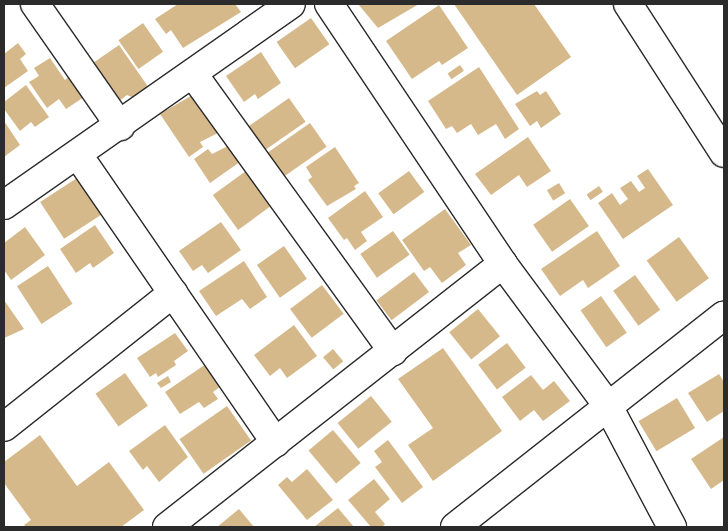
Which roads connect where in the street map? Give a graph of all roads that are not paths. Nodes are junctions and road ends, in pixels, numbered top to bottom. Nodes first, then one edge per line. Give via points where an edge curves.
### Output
1 (35, 4) edge
2 (291, 4) edge
3 (329, 4) edge
4 (628, 4) edge
5 (256, 14) edge
6 (193, 74) junction
7 (120, 126) junction
8 (724, 153) edge
9 (78, 155) junction
10 (4, 206) edge
11 (503, 264) junction
12 (173, 293) junction
13 (724, 315) edge
14 (393, 351) junction
15 (608, 406) junction
16 (4, 427) edge
17 (276, 443) junction
18 (167, 527) edge
19 (455, 527) edge
20 (672, 527) edge

1 - 7 street
2 - 5 street
3 - 11 street
4 - 8 street
5 - 6 street
6 - 7 street
6 - 14 street
7 - 9 street
9 - 10 street
9 - 12 street
11 - 14 street
11 - 15 street
12 - 16 street
12 - 17 street
13 - 15 street
14 - 17 street
15 - 19 street
15 - 20 street
17 - 18 street

